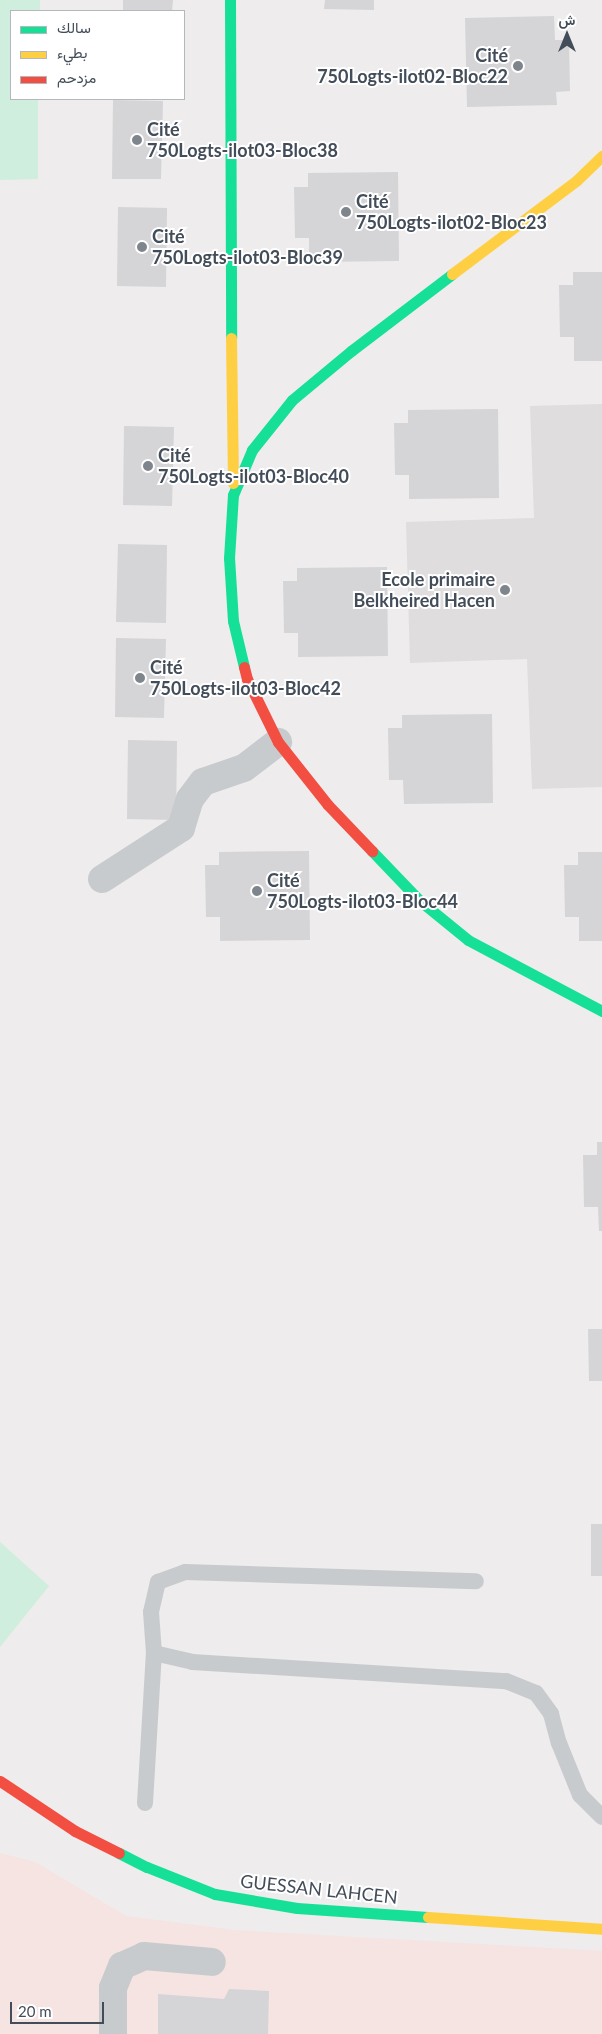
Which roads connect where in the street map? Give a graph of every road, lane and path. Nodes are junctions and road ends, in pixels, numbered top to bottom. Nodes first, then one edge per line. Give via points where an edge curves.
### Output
1 (230, 0) edge
2 (602, 156) edge
3 (233, 495) junction
4 (278, 742) junction
5 (102, 879) dead end
6 (602, 1011) edge
7 (476, 1582) dead end
8 (154, 1653) junction
9 (0, 1781) edge
10 (145, 1803) dead end
11 (602, 1817) edge
12 (602, 1929) edge
13 (212, 1962) dead end
14 (113, 2034) edge

1 - 3 street
2 - 3 street via 577,180 351,351 292,400 252,450
3 - 4 street via 229,558 233,620 247,679
4 - 5 street via 244,768 203,782 190,799 181,828
4 - 6 street via 328,805 419,900 468,940
7 - 8 lane via 185,1572 158,1582 151,1612
8 - 10 lane
8 - 11 lane via 192,1662 506,1681 536,1693 551,1714 580,1794
9 - 12 street, GUESSAN LAHCEN via 75,1831 148,1867 215,1894 297,1908
13 - 14 street via 144,1956 122,1966 113,1988

